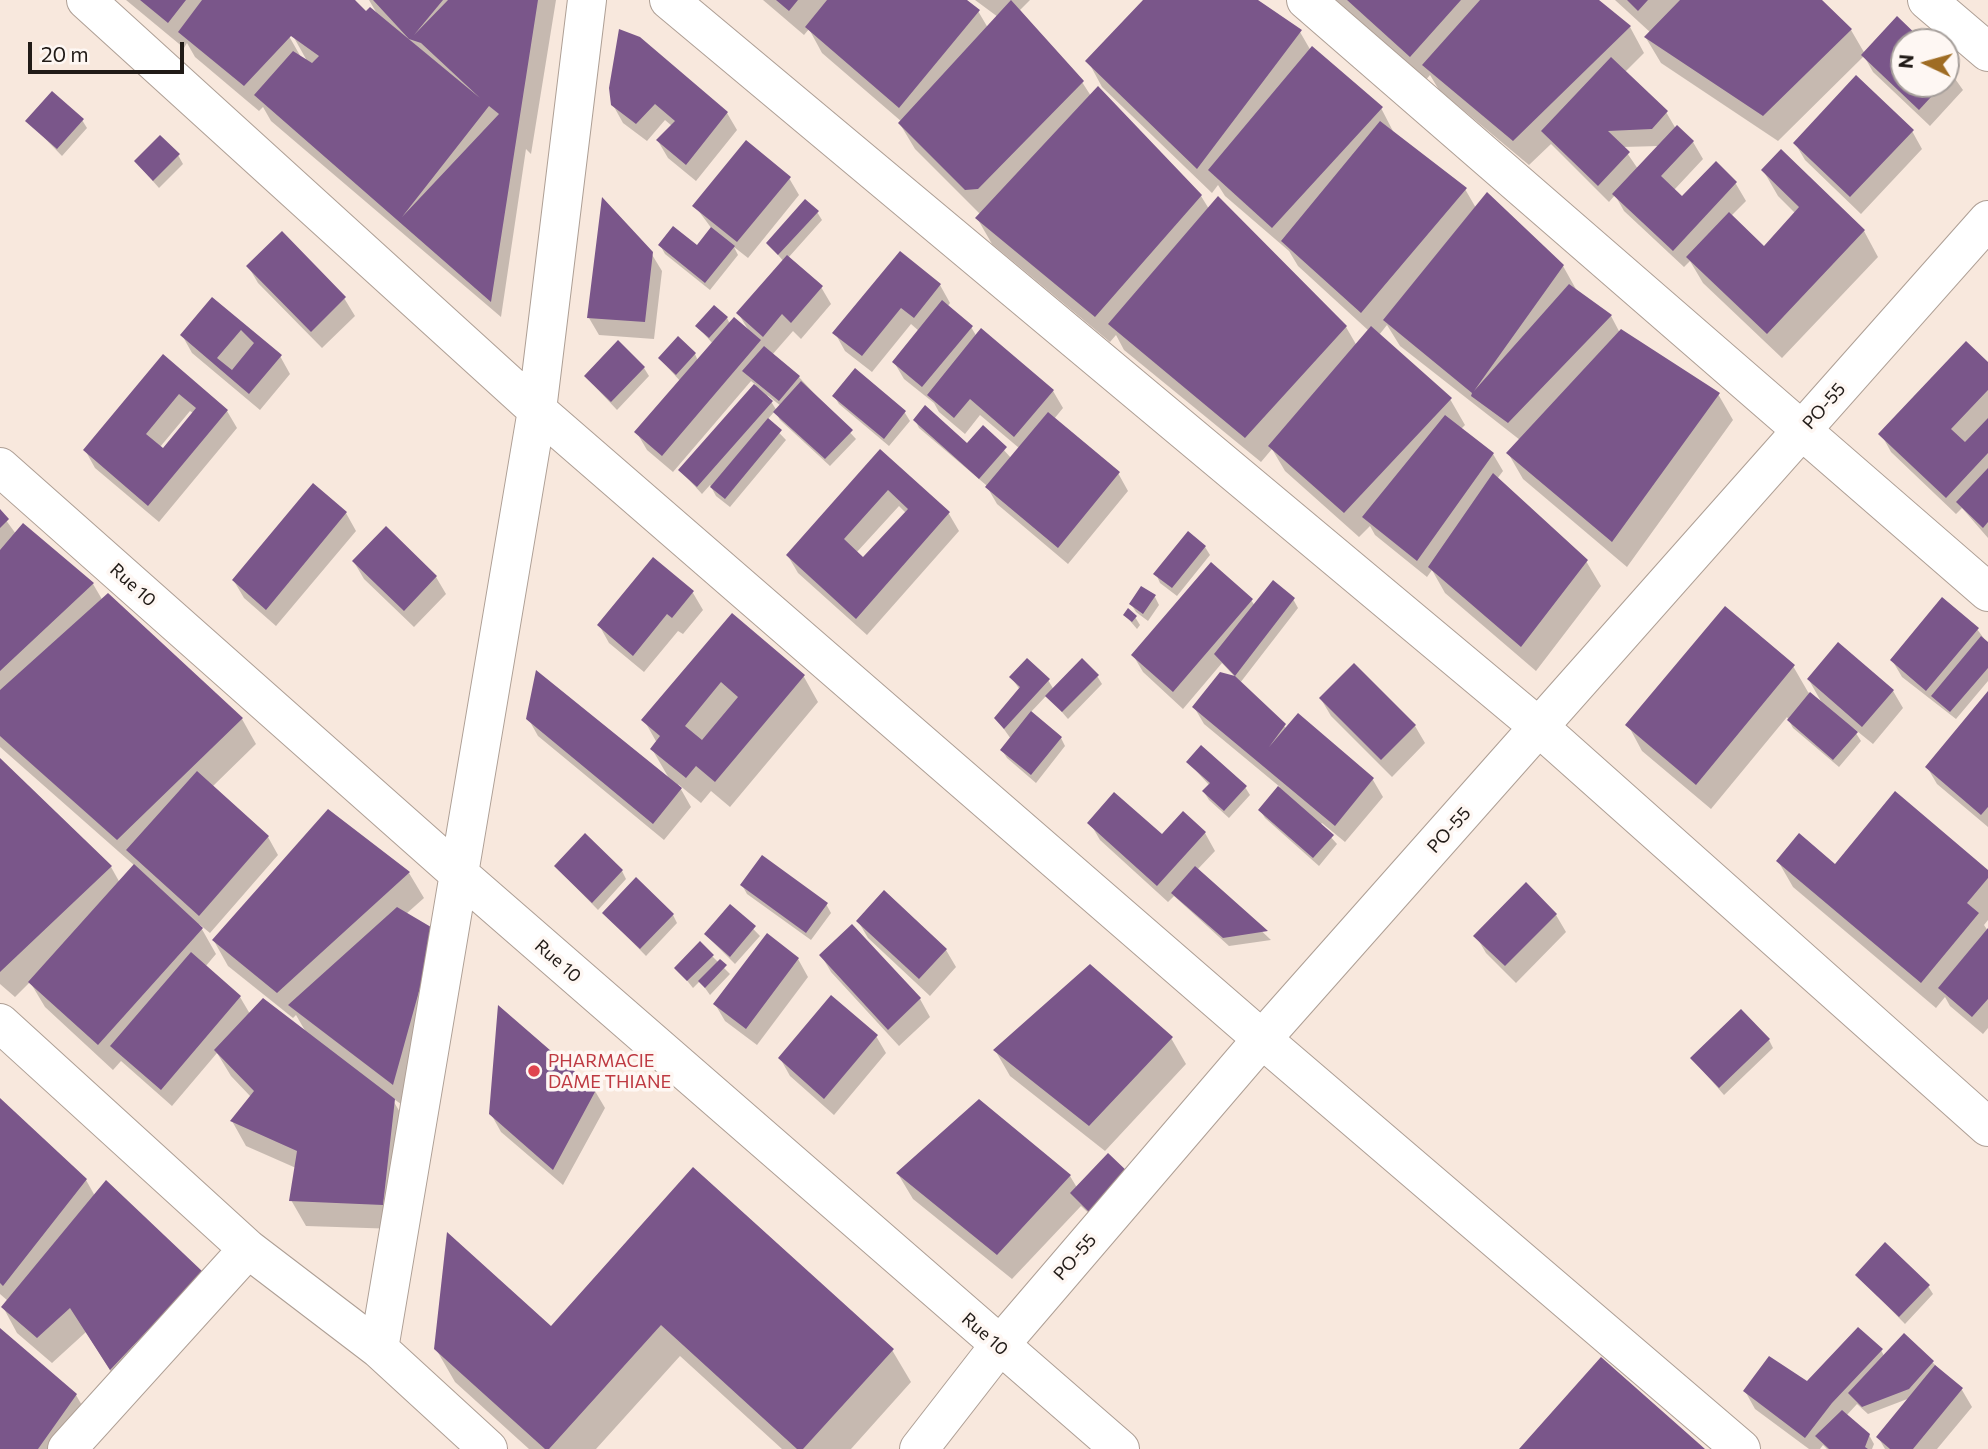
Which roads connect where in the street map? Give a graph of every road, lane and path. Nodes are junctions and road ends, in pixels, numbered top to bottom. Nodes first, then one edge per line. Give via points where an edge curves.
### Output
1 (86, 0) edge
2 (587, 0) edge
3 (668, 0) edge
4 (1306, 0) edge
5 (1927, 0) edge
6 (1988, 52) edge
7 (1988, 220) edge
8 (537, 410) junction
9 (1803, 430) junction
10 (0, 467) edge
11 (1988, 592) edge
12 (1540, 728) junction
13 (459, 874) junction
14 (0, 1023) edge
15 (1262, 1039) junction
16 (1988, 1126) edge
17 (248, 1249) junction
18 (999, 1346) junction
19 (379, 1349) junction
20 (484, 1448) edge
21 (67, 1449) edge
22 (919, 1449) edge
23 (1120, 1449) edge
24 (1741, 1449) edge

1 - 8 street
2 - 8 street
3 - 12 street
4 - 9 street
5 - 6 street
7 - 9 street, PO-55
8 - 13 street
8 - 15 street
9 - 11 street
9 - 12 street, PO-55
10 - 13 street, Rue 10
12 - 15 street, PO-55
12 - 16 street
13 - 18 street, Rue 10
13 - 19 street
14 - 17 street
15 - 18 street, PO-55
15 - 24 street
17 - 19 street
17 - 21 street
18 - 22 street, PO-55
18 - 23 street, Rue 10
19 - 20 street

